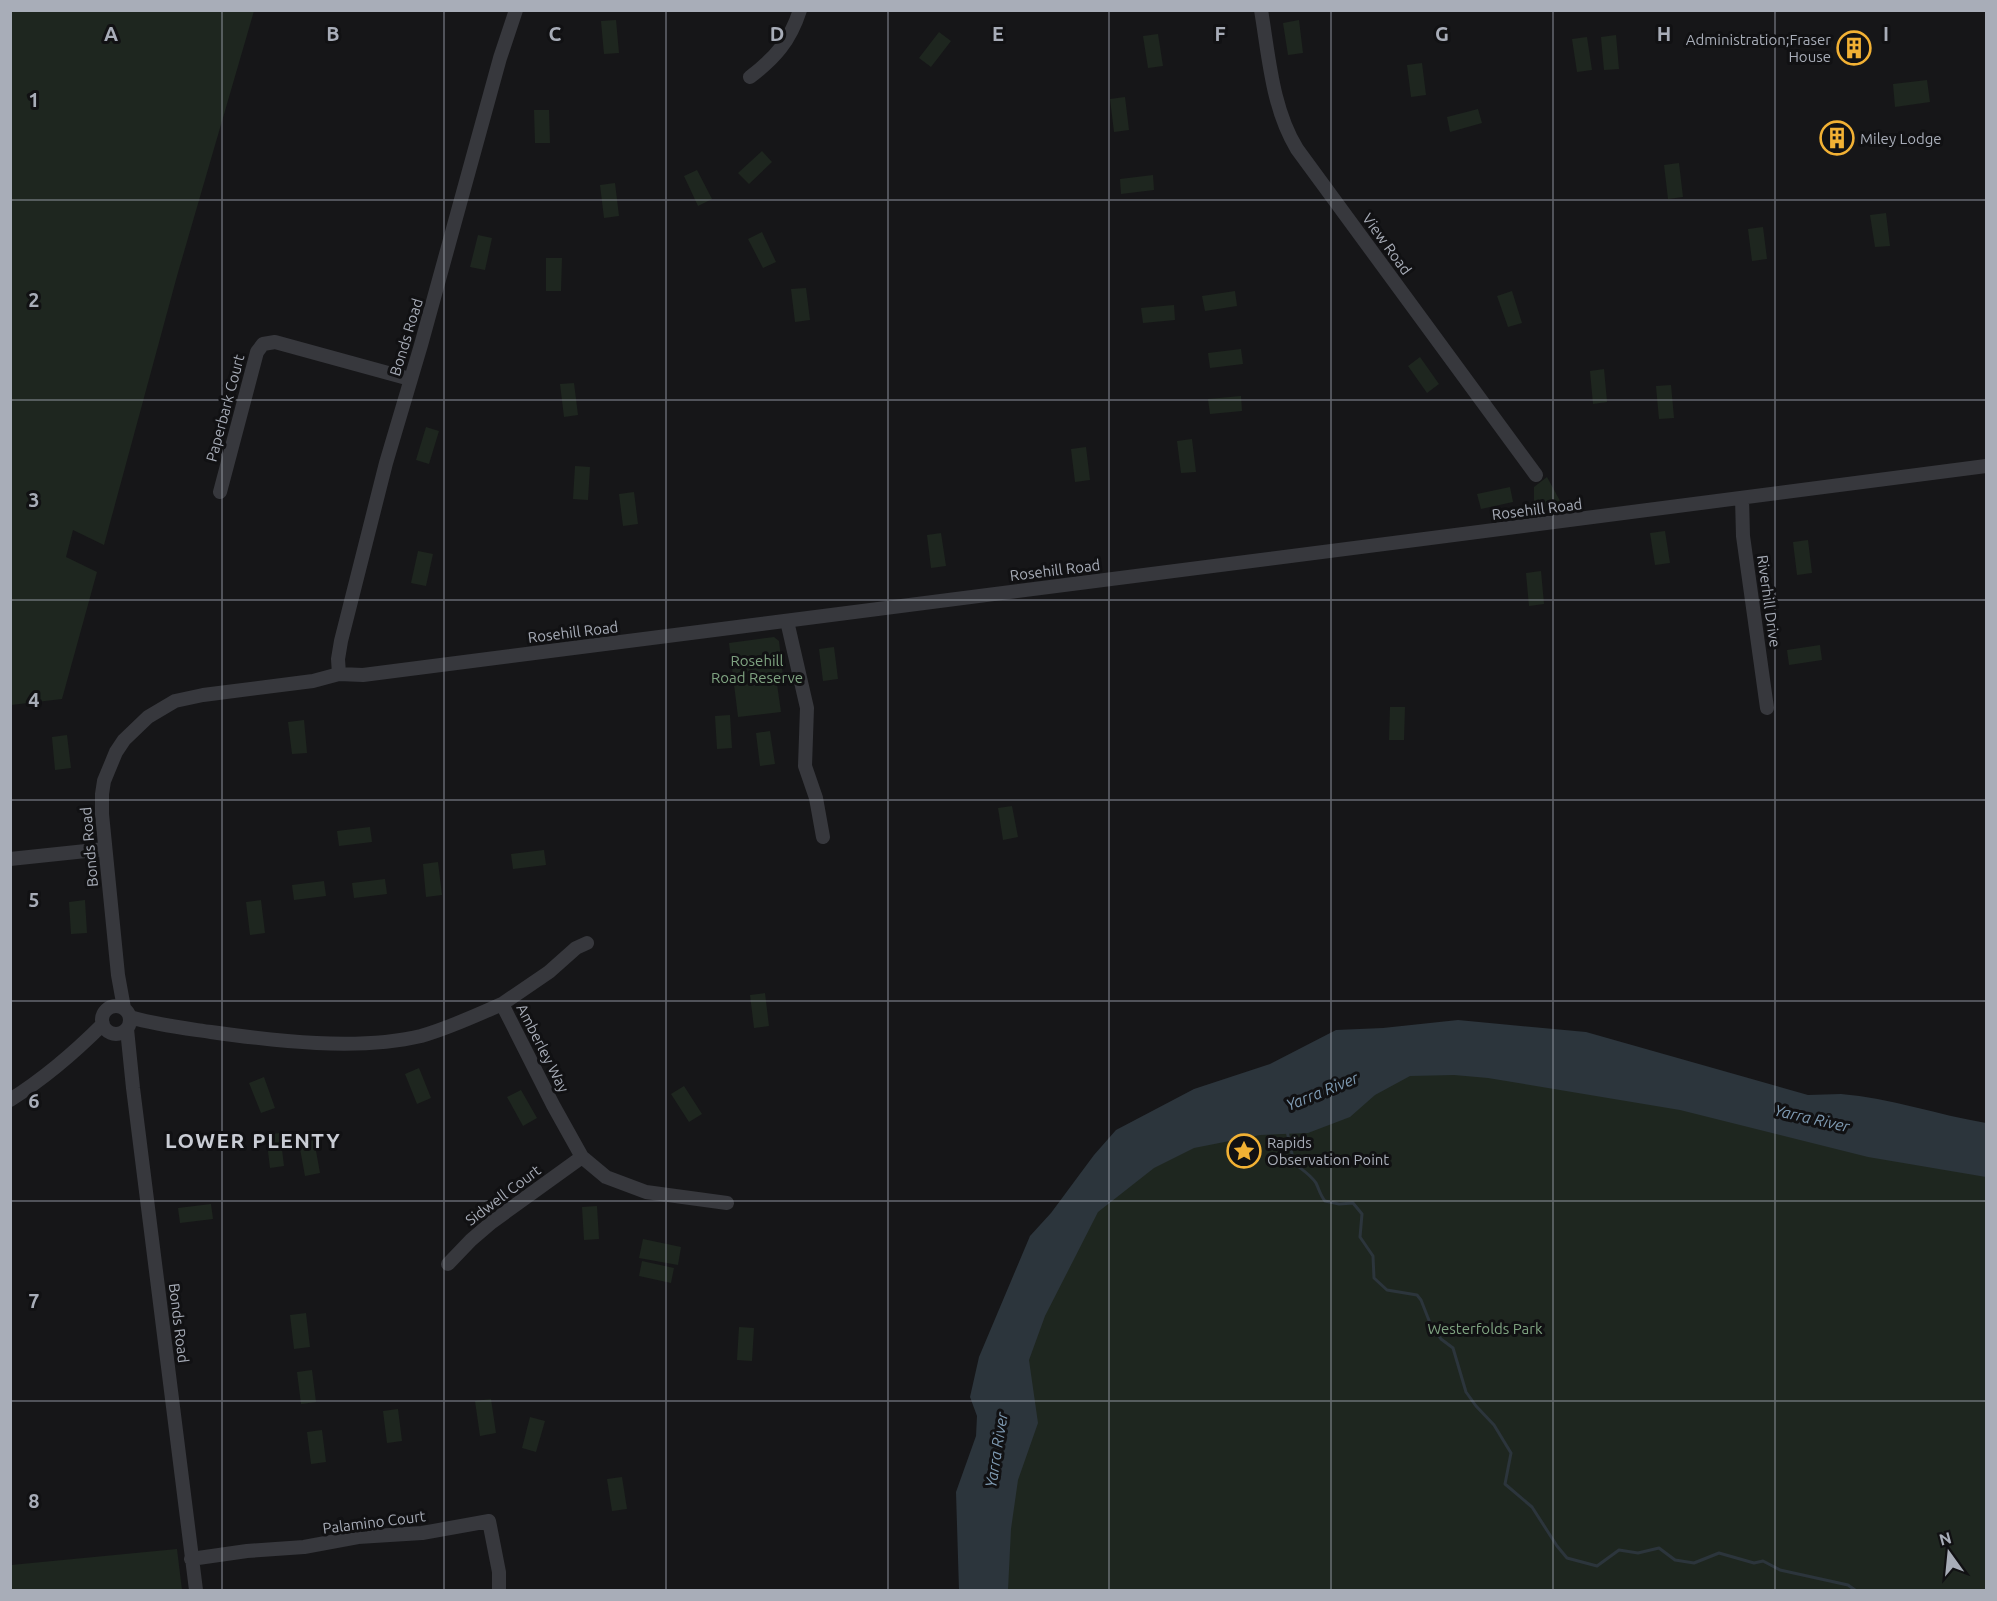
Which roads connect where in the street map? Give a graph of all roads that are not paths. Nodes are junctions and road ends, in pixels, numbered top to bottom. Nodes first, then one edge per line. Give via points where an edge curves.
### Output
1 (516, 10) edge
2 (800, 10) edge
3 (1260, 10) edge
4 (750, 77) dead end
5 (410, 379) junction
6 (1986, 466) edge
7 (1536, 475) dead end
8 (220, 492) dead end
9 (1742, 498) junction
10 (787, 621) junction
11 (339, 674) junction
12 (1767, 708) dead end
13 (137, 726) joint
14 (823, 837) dead end
15 (105, 849) junction
16 (10, 859) edge
17 (587, 943) dead end
18 (502, 1004) junction
19 (119, 1022) junction
20 (10, 1100) edge
21 (582, 1157) junction
22 (728, 1203) dead end
23 (448, 1264) dead end
24 (191, 1559) junction
25 (196, 1590) edge
26 (499, 1590) edge

1 - 5 street, Bonds Road
2 - 4 street via 783,48
3 - 7 street, View Road via 1274,88 1287,133
5 - 8 street, Paperbark Court via 275,342 263,344 257,352
5 - 11 street, Bonds Road via 341,641
6 - 9 street, Rosehill Road
9 - 10 street, Rosehill Road
9 - 12 street, Riverhill Drive via 1743,536
10 - 11 street, Rosehill Road via 363,675
10 - 14 street via 807,708 805,766
11 - 13 street, Rosehill Road via 188,698 161,708
13 - 15 street, Bonds Road via 116,752 104,781
15 - 16 street
15 - 19 street, Bonds Road
17 - 18 street
18 - 19 street, Amberley Way via 419,1036 359,1045 253,1038
18 - 21 street, Amberley Way
19 - 20 street
19 - 24 street, Bonds Road via 130,1059
21 - 22 street, Amberley Way via 606,1177 646,1192
21 - 23 street, Sidwell Court via 492,1222
24 - 25 street, Bonds Road
24 - 26 street, Palamino Court via 358,1537 422,1533 489,1521

